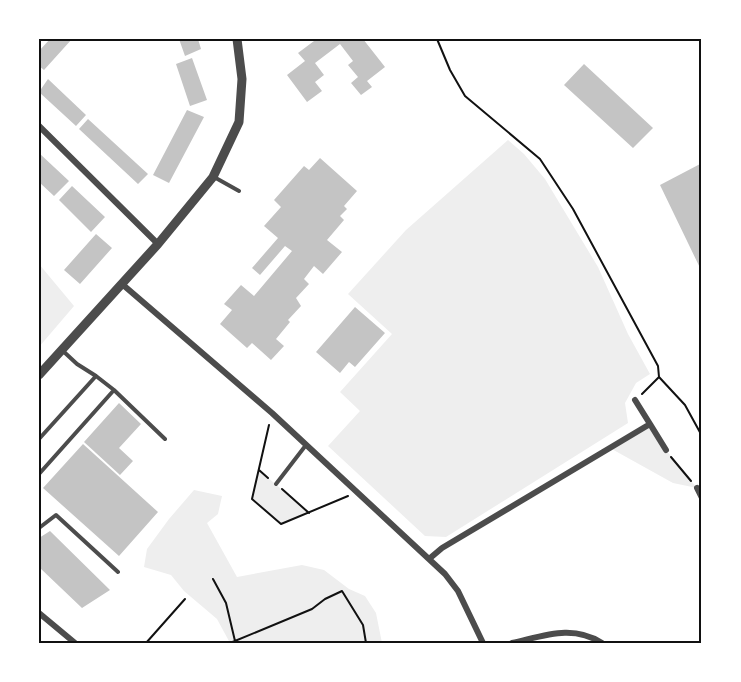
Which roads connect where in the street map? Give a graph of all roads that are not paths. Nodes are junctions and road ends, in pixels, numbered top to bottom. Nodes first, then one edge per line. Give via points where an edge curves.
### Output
1 (237, 39) edge
2 (39, 126) edge
3 (213, 177) junction
4 (239, 191) dead end
5 (158, 244) junction
6 (122, 284) junction
7 (62, 349) junction
8 (39, 375) edge
9 (96, 376) junction
10 (114, 390) junction
11 (635, 400) road end
12 (650, 424) junction
13 (165, 438) dead end
14 (39, 439) edge
15 (306, 445) junction
16 (666, 450) road end
17 (39, 474) edge
18 (276, 484) road end
19 (697, 488) road end
20 (702, 498) edge
21 (39, 528) edge
22 (429, 559) junction
23 (117, 572) dead end
24 (39, 613) edge
25 (75, 643) edge
26 (483, 643) edge
27 (512, 643) edge
28 (602, 643) edge

1 - 3 street via 242,79 239,122
2 - 5 street
3 - 4 lane
3 - 5 street
5 - 6 street
6 - 7 street
6 - 15 street
7 - 8 street
7 - 9 lane
9 - 10 lane
9 - 14 lane
10 - 13 lane
10 - 17 lane
11 - 12 street
12 - 16 street
12 - 22 street
15 - 18 lane
15 - 22 street
19 - 20 street
21 - 23 lane via 56,515
22 - 26 street via 458,591
24 - 25 street
27 - 28 street via 564,631

